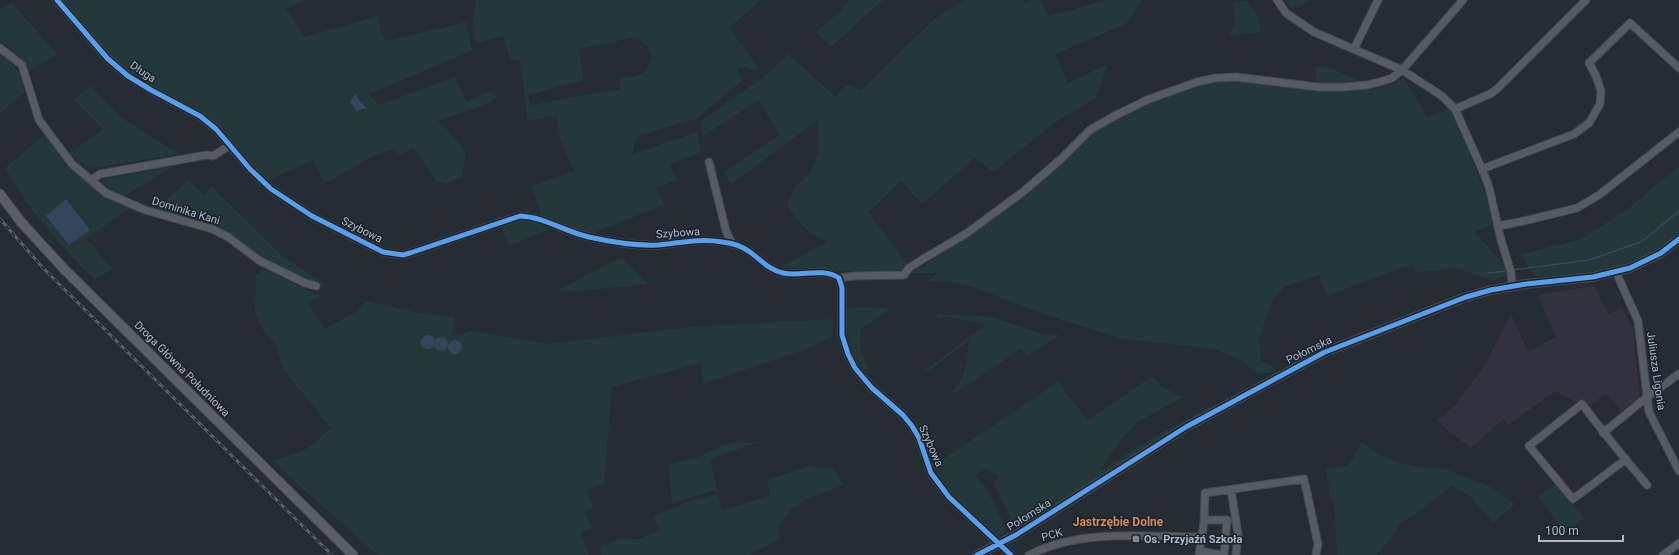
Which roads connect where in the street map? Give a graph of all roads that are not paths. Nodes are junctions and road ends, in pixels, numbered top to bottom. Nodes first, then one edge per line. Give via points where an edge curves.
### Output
1 (57, 0) edge
2 (1277, 0) edge
3 (1378, 0) edge
4 (1463, 0) edge
5 (1586, 0) edge
6 (0, 48) edge
7 (1354, 49) junction
8 (1679, 68) edge
9 (1402, 70) junction
10 (1455, 109) junction
11 (1679, 132) edge
12 (230, 145) junction
13 (708, 162) dead end
14 (1482, 169) junction
15 (91, 180) junction
16 (0, 194) edge
17 (1498, 226) junction
18 (1679, 239) edge
19 (732, 243) junction
20 (1616, 272) junction
21 (839, 278) junction
22 (316, 286) dead end
23 (1512, 286) junction
24 (1679, 374) edge
25 (1647, 397) junction
26 (1604, 433) junction
27 (1626, 460) junction
28 (1679, 471) edge
29 (1647, 486) dead end
30 (1231, 490) junction
31 (1204, 520) junction
32 (1202, 537) junction
33 (1679, 543) edge
34 (1000, 544) junction
35 (1200, 553) edge
36 (1666, 554) edge
37 (353, 555) edge
38 (977, 555) edge
39 (1011, 555) edge
40 (1029, 555) edge
41 (1221, 555) edge
42 (1224, 555) edge
43 (1236, 555) edge
44 (1316, 555) edge

1 - 12 street, Długa via 113,63 128,76 200,116
2 - 7 street via 1286,13 1304,26
3 - 7 street
4 - 9 street
5 - 10 street via 1497,89
6 - 15 street, Dominika Kani via 22,65 39,120 72,164
7 - 9 street
8 - 14 street via 1630,23 1589,63 1601,91 1600,104 1589,123 1574,134
9 - 10 street via 1442,96
9 - 21 street via 1383,82 1344,87 1318,87 1236,77 1215,78 1149,99 1087,132 1024,191 967,233 909,268 904,275
10 - 14 street
11 - 17 street via 1599,195 1577,208
12 - 15 street via 213,156 100,174
12 - 19 street, Szybowa via 271,189 312,216 383,252 410,254 520,216 532,216 589,237 628,243 658,245 696,240
13 - 19 street via 726,231
14 - 17 street
15 - 22 street, Dominika Kani via 106,193 145,210 212,229 228,237 260,261
16 - 37 main road, Droga Główna Południowa via 21,222 64,269
17 - 23 street via 1511,272
18 - 20 street, Połomska via 1646,261
19 - 21 street, Szybowa via 750,251 775,271 786,274 834,274
20 - 23 street, Połomska
20 - 25 street, Juliusza Ligonia via 1638,320
21 - 34 street, Szybowa via 842,288 842,335 855,368 912,426 931,473 949,497
23 - 34 street, Połomska via 1466,298 1325,352 1186,427
24 - 25 street
25 - 26 street
25 - 28 street, Juliusza Ligonia via 1649,412
26 - 27 street
26 - 27 street via 1582,404 1529,446 1573,499
27 - 29 street
30 - 31 street via 1205,493
30 - 43 street via 1238,534
30 - 44 street via 1304,479 1318,544
31 - 32 street
31 - 42 street via 1227,520
32 - 35 street
32 - 40 street, PCK via 1120,535 1076,539
33 - 36 street
34 - 38 street, Połomska
34 - 39 street, Szybowa
35 - 41 street

